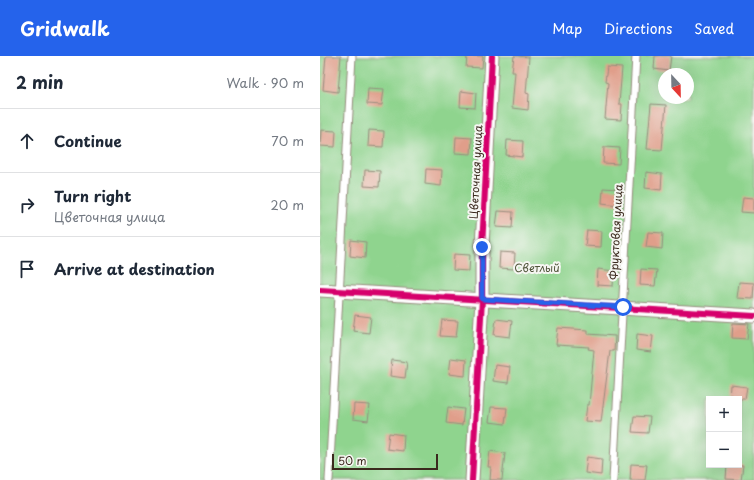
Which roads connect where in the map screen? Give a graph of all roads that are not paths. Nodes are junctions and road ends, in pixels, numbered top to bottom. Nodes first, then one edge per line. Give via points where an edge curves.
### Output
1 (352, 56) edge
2 (492, 56) edge
3 (636, 56) edge
4 (320, 290) edge
5 (338, 291) junction
6 (482, 299) junction
7 (623, 307) junction
8 (754, 316) edge
9 (329, 480) edge
10 (472, 480) edge
11 (612, 480) edge

1 - 5 lane
2 - 6 street, Цветочная улица via 482,247
3 - 7 lane, Фруктовая улица
4 - 5 street
5 - 6 street
5 - 9 lane
6 - 7 street
6 - 10 street, Цветочная улица
7 - 8 street
7 - 11 lane, Фруктовая улица

